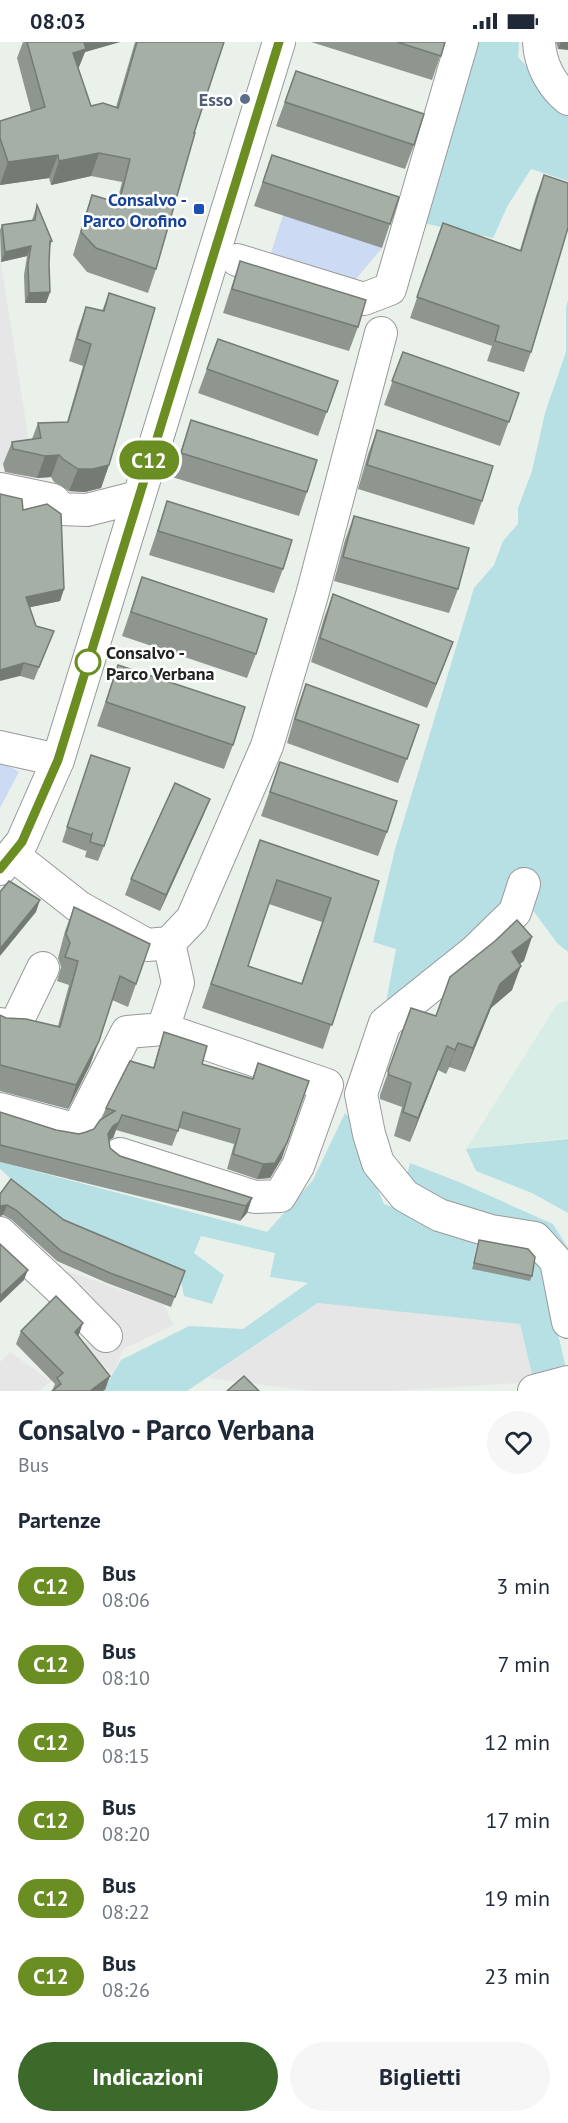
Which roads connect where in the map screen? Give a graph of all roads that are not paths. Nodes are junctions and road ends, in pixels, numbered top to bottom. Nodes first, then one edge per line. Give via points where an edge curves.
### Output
1 (279, 42) edge
2 (462, 42) edge
3 (539, 42) edge
4 (562, 86) edge
5 (237, 260) dead end
6 (381, 333) dead end
7 (0, 489) edge
8 (138, 496) junction
9 (0, 747) edge
10 (58, 760) junction
11 (6, 862) edge
12 (524, 884) dead end
13 (170, 943) junction
14 (43, 968) dead end
15 (0, 1024) edge
16 (162, 1029) junction
17 (0, 1109) edge
18 (120, 1154) edge
19 (0, 1233) edge
20 (568, 1322) edge
21 (106, 1336) dead end
22 (568, 1382) edge
23 (534, 1391) edge

1 - 8 street
2 - 5 street via 390,289 364,298
3 - 4 street via 540,60
6 - 13 street via 312,595 267,746 192,919
7 - 8 street via 52,492 61,509 87,510
8 - 10 street
9 - 10 street
10 - 11 street via 22,842
11 - 13 street via 147,945
12 - 20 street via 515,912 475,951 385,1023 361,1094 378,1163 405,1196 439,1215 491,1231 535,1238 556,1261
13 - 16 street via 178,983
14 - 15 street via 15,1026
16 - 17 street via 128,1032 77,1131
16 - 18 street via 327,1085 298,1166 280,1196 255,1197
19 - 21 street
22 - 23 street

